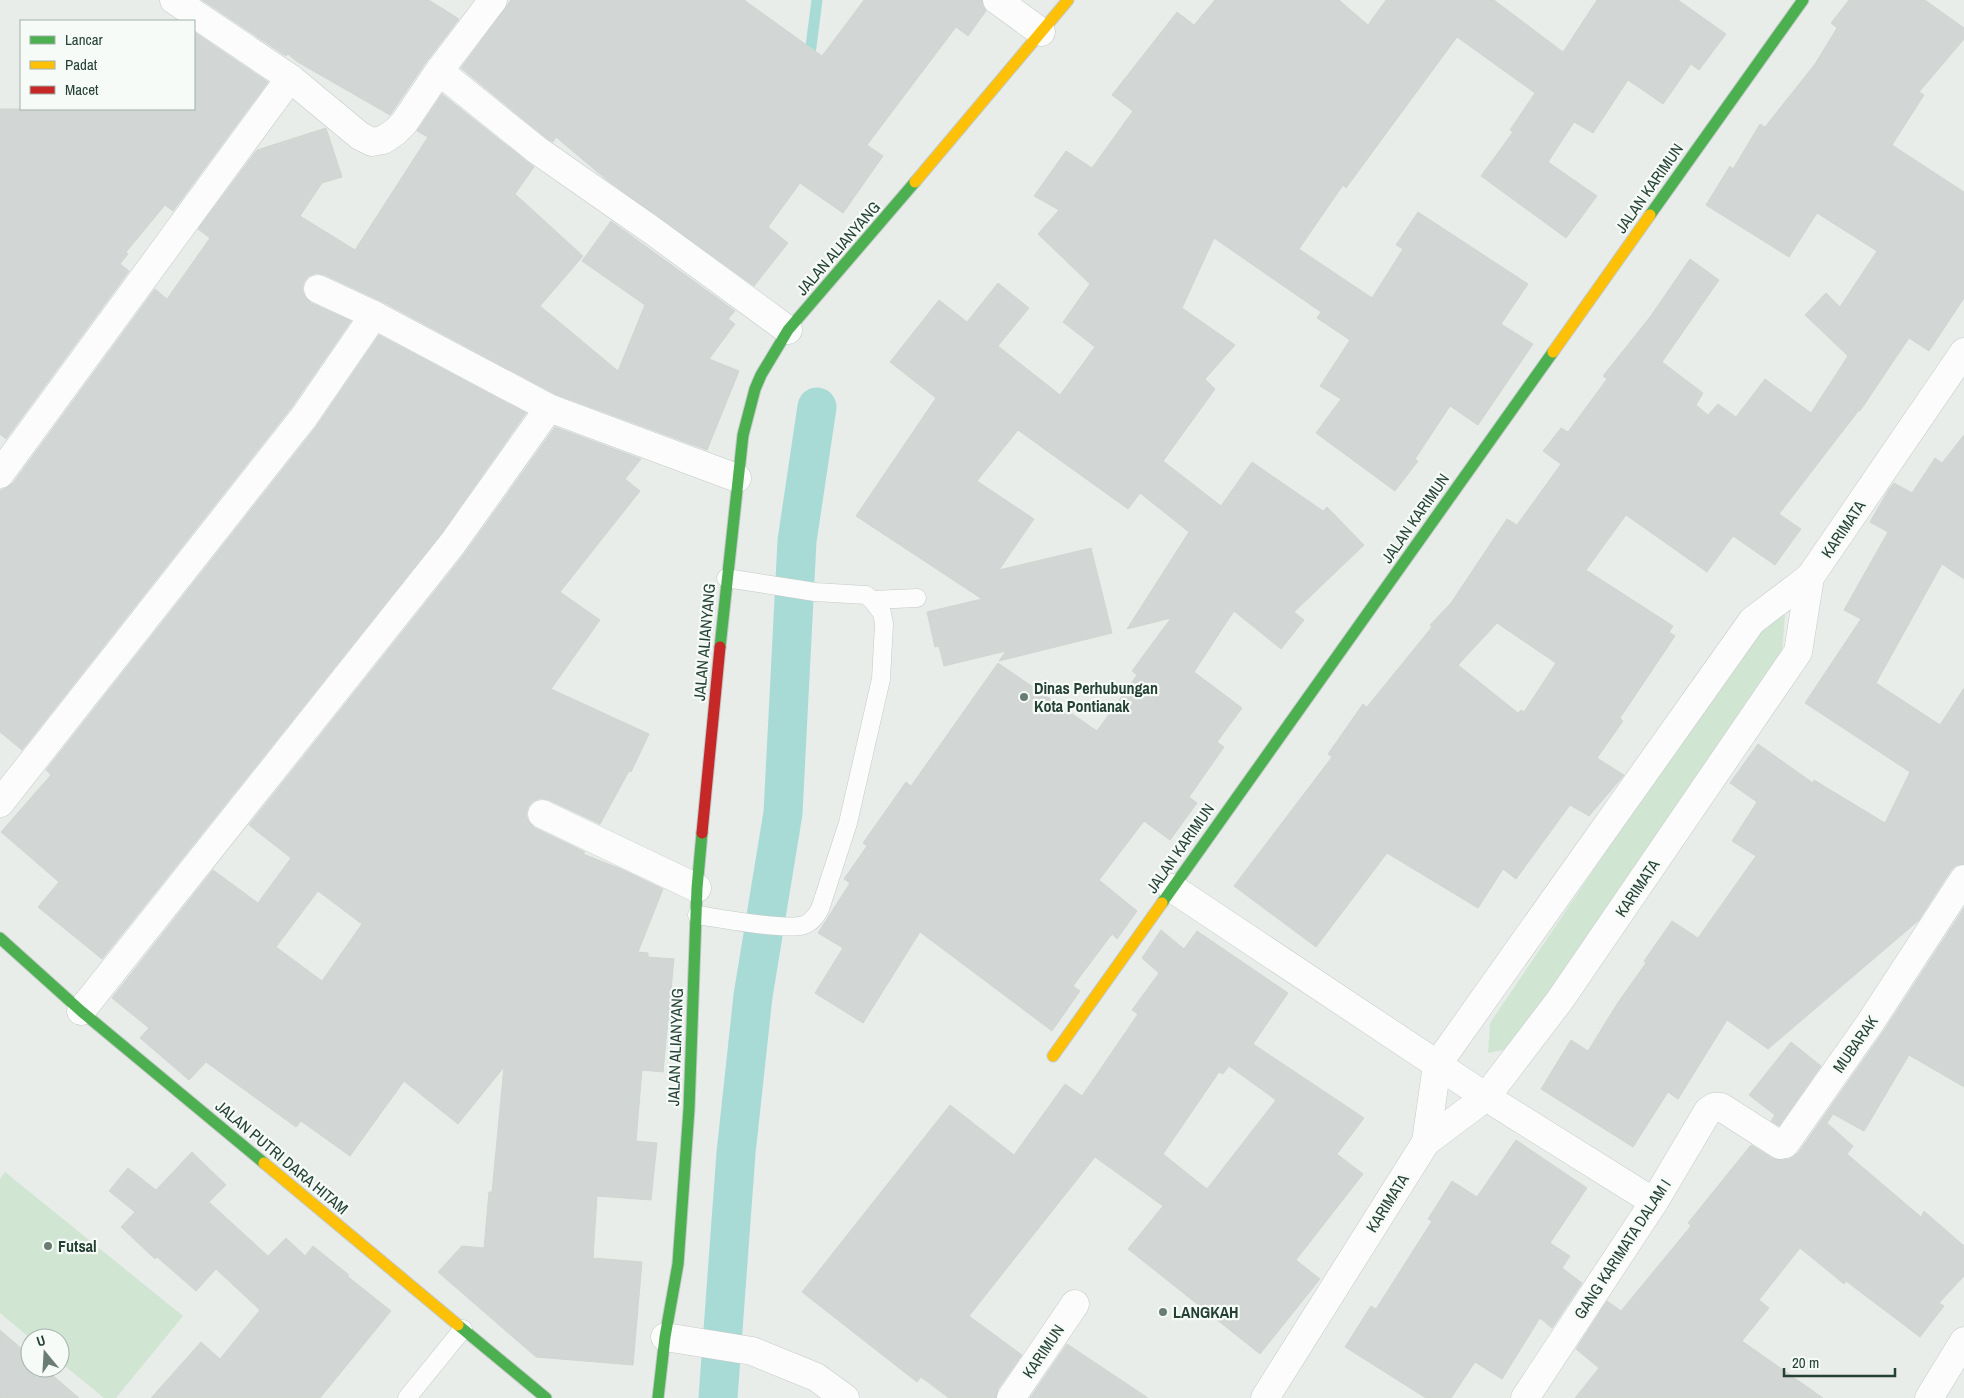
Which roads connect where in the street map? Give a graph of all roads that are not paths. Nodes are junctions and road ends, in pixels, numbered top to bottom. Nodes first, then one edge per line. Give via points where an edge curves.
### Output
1 (174, 0) edge
2 (493, 0) edge
3 (997, 0) edge
4 (1068, 0) edge
5 (1803, 0) edge
6 (1041, 32) junction
7 (439, 71) junction
8 (290, 78) junction
9 (318, 289) dead end
10 (374, 315) junction
11 (788, 330) junction
12 (1964, 352) edge
13 (549, 408) junction
14 (0, 474) edge
15 (737, 478) junction
16 (1810, 577) junction
17 (726, 578) junction
18 (917, 598) dead end
19 (872, 600) junction
20 (0, 803) edge
21 (542, 814) dead end
22 (1964, 879) edge
23 (697, 888) junction
24 (1172, 888) junction
25 (697, 914) junction
26 (0, 938) edge
27 (80, 1011) junction
28 (1053, 1056) dead end
29 (1437, 1065) junction
30 (1486, 1098) junction
31 (1721, 1107) joint
32 (1426, 1142) junction
33 (1654, 1202) junction
34 (1075, 1304) dead end
35 (462, 1329) junction
36 (665, 1337) junction
37 (1964, 1341) edge
38 (407, 1398) edge
39 (546, 1398) edge
40 (658, 1398) edge
41 (844, 1398) edge
42 (1011, 1398) edge
43 (1265, 1398) edge
44 (1525, 1398) edge
45 (1929, 1398) edge

1 - 8 street
2 - 7 street
3 - 6 street
4 - 6 street, JALAN ALIANYANG
5 - 24 street, JALAN KARIMUN
6 - 11 street, JALAN ALIANYANG
7 - 8 street via 404,123 383,140 372,142 360,136
7 - 11 street via 537,150
8 - 14 street
9 - 10 street
10 - 13 street
10 - 20 street via 304,416
11 - 15 street, JALAN ALIANYANG via 755,389 743,435
12 - 16 street, KARIMATA
13 - 15 street
13 - 27 street via 453,543
15 - 17 street, JALAN ALIANYANG
16 - 29 street via 1752,621
16 - 30 street, KARIMATA via 1798,652 1560,1000
17 - 19 lane via 815,592 866,595
17 - 23 street, JALAN ALIANYANG
18 - 19 lane
19 - 25 lane via 882,613 884,624 881,678 848,823 820,909 814,919 804,925 782,926
21 - 23 street
22 - 31 street, MUBARAK via 1870,1023 1785,1144 1780,1145
23 - 25 street, JALAN ALIANYANG
24 - 28 street, JALAN KARIMUN
24 - 29 street
25 - 36 street, JALAN ALIANYANG via 689,1109 678,1264
26 - 27 street, JALAN PUTRI DARA HITAM
27 - 35 street, JALAN PUTRI DARA HITAM
29 - 30 street
29 - 32 street
30 - 32 street, KARIMATA
30 - 33 street
31 - 33 street, GANG KARIMATA DALAM I via 1708,1111
32 - 43 street, KARIMATA
33 - 44 street, GANG KARIMATA DALAM I
34 - 42 street, KARIMUN
35 - 38 lane
35 - 39 street, JALAN PUTRI DARA HITAM
36 - 40 street, JALAN ALIANYANG
36 - 41 street via 752,1351 816,1377
37 - 45 street

